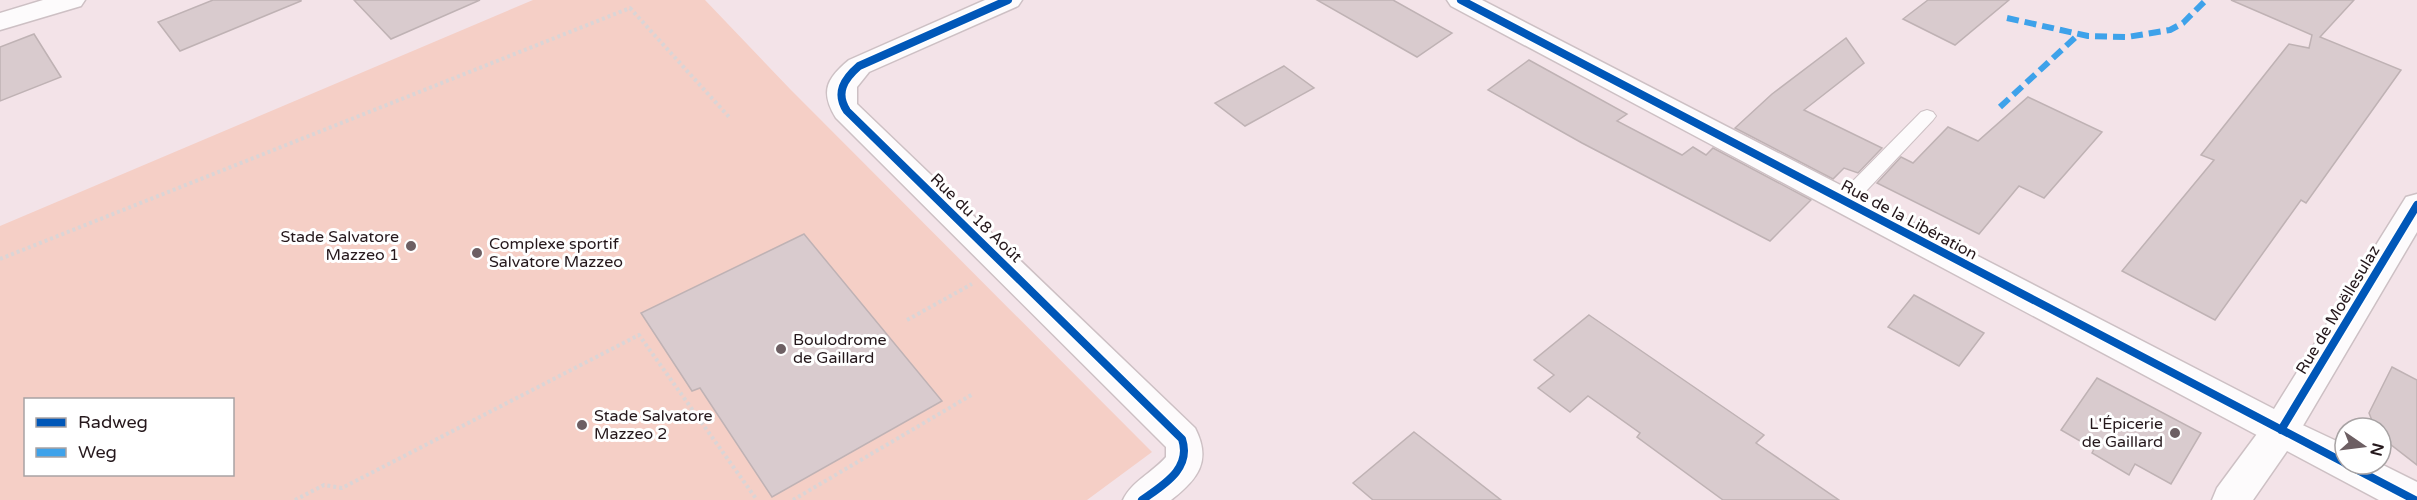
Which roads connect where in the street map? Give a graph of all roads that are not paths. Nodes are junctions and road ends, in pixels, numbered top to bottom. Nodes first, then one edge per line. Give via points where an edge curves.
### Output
1 (71, 0) edge
2 (1008, 0) edge
3 (1461, 0) edge
4 (0, 22) edge
5 (1927, 116) dead end
6 (1845, 201) junction
7 (2417, 205) edge
8 (2281, 429) junction
9 (2333, 457) edge
10 (2369, 476) edge
11 (1142, 500) edge
12 (2231, 500) edge
13 (2415, 500) edge

1 - 4 street
2 - 11 street, Rue du 18 Août via 860,66 844,82 841,100 847,111 1182,439 1185,453 1179,470
3 - 6 street, Rue de la Libération
5 - 6 lane
6 - 8 street, Rue de la Libération
7 - 8 street, Rue de Moëllesulaz
8 - 9 street, Rue de la Libération
8 - 12 street, Rue de Moëllesulaz
10 - 13 street, Rue de la Libération

